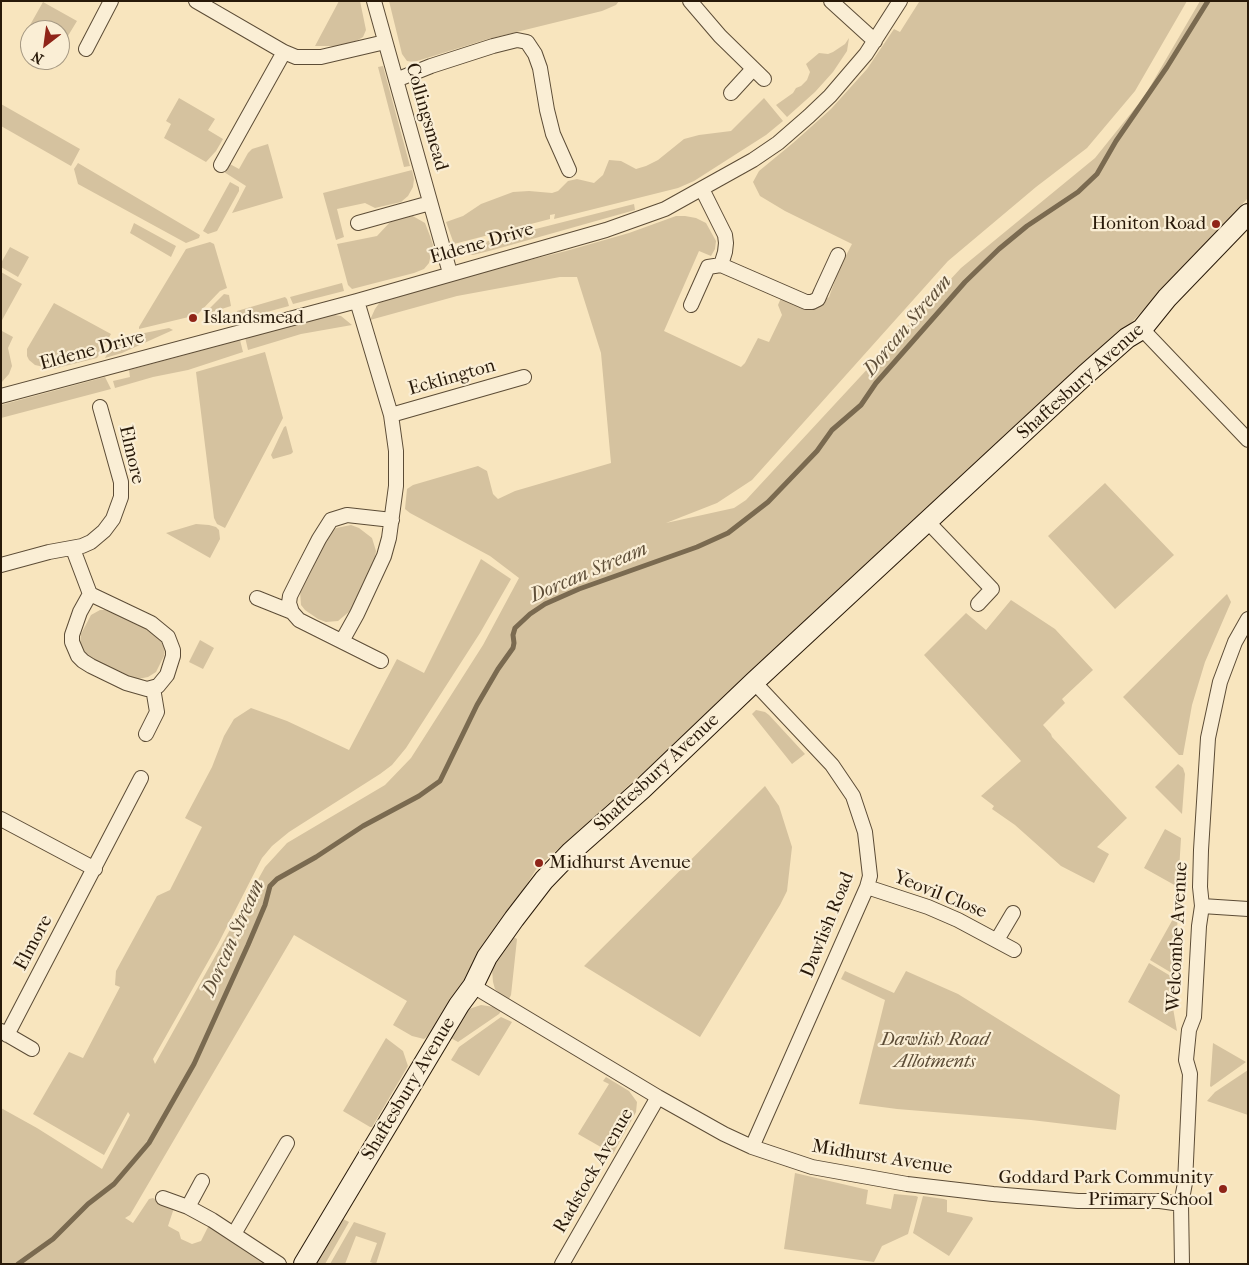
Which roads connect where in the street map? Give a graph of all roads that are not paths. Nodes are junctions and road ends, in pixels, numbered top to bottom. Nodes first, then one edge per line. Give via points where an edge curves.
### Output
1 (111, 1) edge
2 (196, 1) edge
3 (374, 1) edge
4 (690, 1) edge
5 (831, 1) edge
6 (900, 1) edge
7 (875, 41) junction
8 (385, 42) junction
9 (86, 49) dead end
10 (284, 52) junction
11 (753, 69) junction
12 (764, 79) dead end
13 (396, 80) junction
14 (732, 93) dead end
15 (221, 165) dead end
16 (569, 170) dead end
17 (702, 189) junction
18 (430, 203) junction
19 (1248, 214) edge
20 (358, 223) dead end
21 (838, 255) dead end
22 (721, 265) junction
23 (450, 273) junction
24 (357, 300) junction
25 (691, 305) dead end
26 (1142, 329) junction
27 (524, 377) dead end
28 (1, 396) edge
29 (100, 407) dead end
30 (391, 414) junction
31 (1248, 440) edge
32 (392, 520) junction
33 (928, 522) junction
34 (73, 549) junction
35 (1, 565) edge
36 (90, 594) junction
37 (257, 598) dead end
38 (978, 604) dead end
39 (292, 612) junction
40 (1248, 619) edge
41 (342, 641) junction
42 (381, 661) dead end
43 (754, 682) junction
44 (153, 688) junction
45 (146, 734) dead end
46 (141, 778) dead end
47 (1, 819) edge
48 (95, 869) junction
49 (867, 887) junction
50 (1202, 906) junction
51 (1248, 909) edge
52 (1013, 913) dead end
53 (997, 940) junction
54 (1014, 950) dead end
55 (472, 986) junction
56 (4, 1033) edge
57 (32, 1049) dead end
58 (658, 1097) junction
59 (288, 1143) dead end
60 (752, 1146) junction
61 (202, 1180) dead end
62 (164, 1198) dead end
63 (1181, 1204) junction
64 (188, 1207) junction
65 (234, 1234) junction
66 (279, 1264) edge
67 (304, 1264) edge
68 (562, 1264) edge
69 (1182, 1264) edge

1 - 9 street
2 - 10 street
3 - 8 street, Collingsmead
4 - 11 street
5 - 7 street
6 - 7 street, Eldene Drive
7 - 17 street, Eldene Drive via 830,96 778,144
8 - 10 street via 321,57 296,57
8 - 13 street, Collingsmead
10 - 15 street
11 - 12 street
11 - 14 street
13 - 16 street via 493,46 517,40 528,42 540,68 553,134
13 - 18 street, Collingsmead
17 - 22 street via 725,236
17 - 23 street, Eldene Drive via 641,219
18 - 20 street
18 - 23 street, Collingsmead
19 - 26 street, Shaftesbury Avenue via 1167,298
21 - 22 street via 818,299 812,302
22 - 25 street via 708,267
23 - 24 street, Eldene Drive
24 - 28 street, Eldene Drive
24 - 30 street, Ecklington
26 - 31 street
26 - 33 street, Shaftesbury Avenue via 1085,375
27 - 30 street, Ecklington
29 - 34 street, Elmore via 121,482 121,497 113,519 104,531
30 - 32 street, Ecklington via 397,468
32 - 39 street via 347,514 331,520 290,596
32 - 41 street, Ecklington via 384,556
33 - 38 street via 992,589
33 - 43 street, Shaftesbury Avenue
34 - 35 street, Elmore
34 - 36 street
36 - 44 street via 152,623 168,637 173,650 171,666 163,681
36 - 44 street via 73,629 72,642 78,656 126,684
37 - 39 street
39 - 41 street via 299,620
40 - 50 street, Welcombe Avenue via 1226,665 1209,731 1201,850
41 - 42 street
43 - 49 street, Dawlish Road via 832,765 853,796 865,832 870,876
43 - 55 street, Shaftesbury Avenue via 558,865 502,935
44 - 45 street via 156,712
46 - 48 street, Elmore
47 - 48 street
48 - 56 street, Elmore
49 - 53 street, Yeovil Close via 928,907
49 - 60 street, Dawlish Road
50 - 51 street
50 - 63 street, Welcombe Avenue via 1194,1017 1189,1030 1186,1060 1190,1074 1185,1183
52 - 53 street, Yeovil Close
53 - 54 street, Yeovil Close
55 - 58 street, Midhurst Avenue
55 - 67 street, Shaftesbury Avenue
56 - 57 street, Elmore
58 - 60 street, Midhurst Avenue
58 - 68 street, Radstock Avenue
59 - 65 street
60 - 63 street, Midhurst Avenue via 812,1167 907,1184 1078,1201
61 - 64 street
62 - 64 street
63 - 69 street, Welcombe Avenue
64 - 65 street
65 - 66 street

